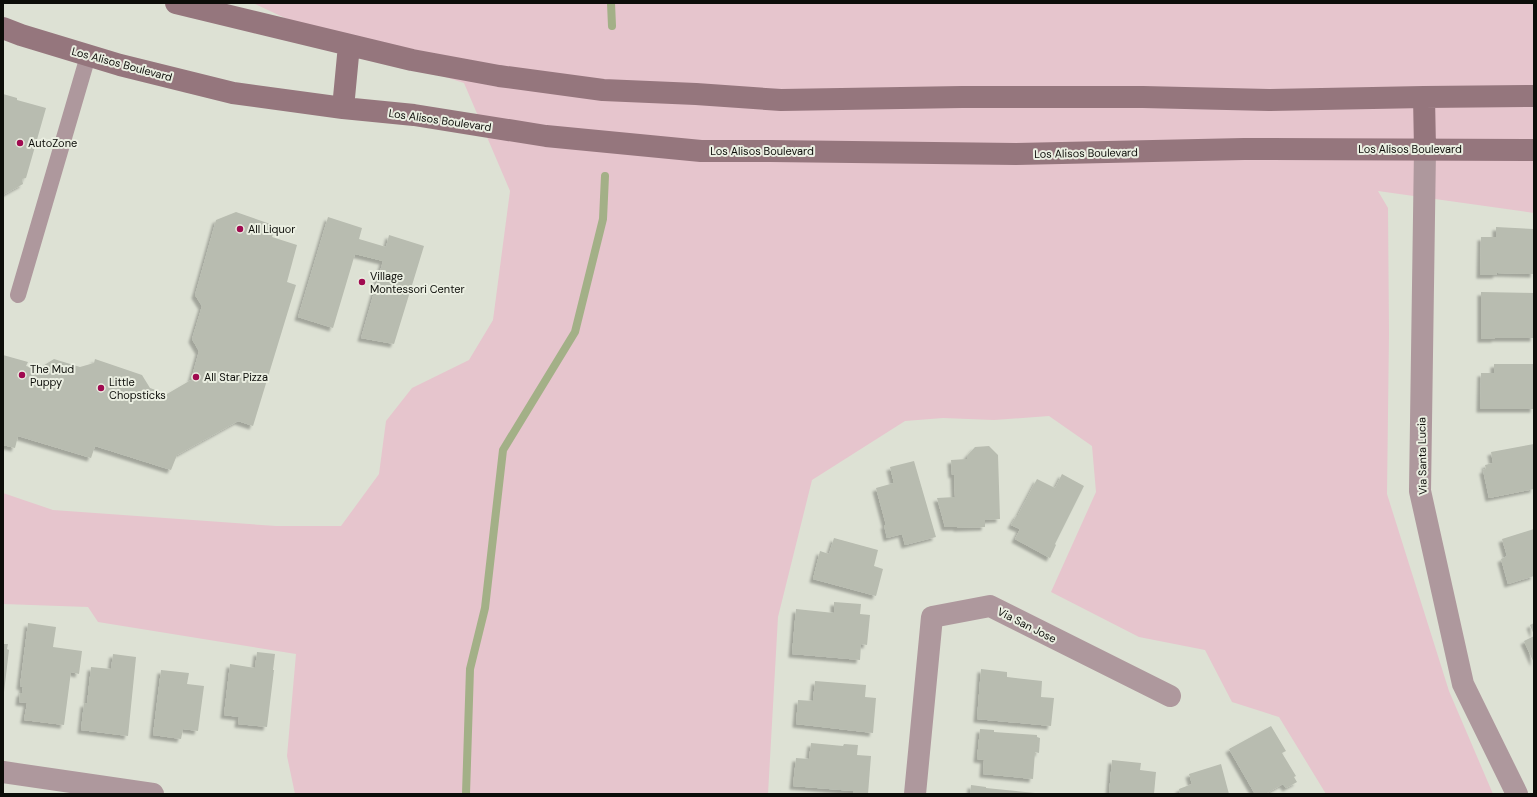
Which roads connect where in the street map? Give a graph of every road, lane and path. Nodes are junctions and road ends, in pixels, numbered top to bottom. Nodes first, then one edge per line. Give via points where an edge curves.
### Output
1 (176, 3) edge
2 (3, 28) edge
3 (349, 45) junction
4 (88, 56) junction
5 (1534, 96) edge
6 (1424, 97) junction
7 (343, 108) junction
8 (1425, 149) junction
9 (1534, 150) edge
10 (18, 295) dead end
11 (1170, 696) dead end
12 (3, 772) edge
13 (153, 794) edge
14 (915, 794) edge
15 (1518, 794) edge

1 - 3 main road
2 - 4 main road, Los Alisos Boulevard
3 - 6 main road via 492,75 602,90 781,100 1096,97 1270,100
3 - 7 main road
4 - 7 main road, Los Alisos Boulevard via 232,93
4 - 10 lane
5 - 6 main road
6 - 8 main road
7 - 8 main road, Los Alisos Boulevard via 414,115 546,136 701,151 1016,154 1244,149
8 - 9 main road, Los Alisos Boulevard
8 - 15 street, Via Santa Lucia via 1420,491 1463,684
11 - 14 street, Via San Jose via 990,606 932,617
12 - 13 street

